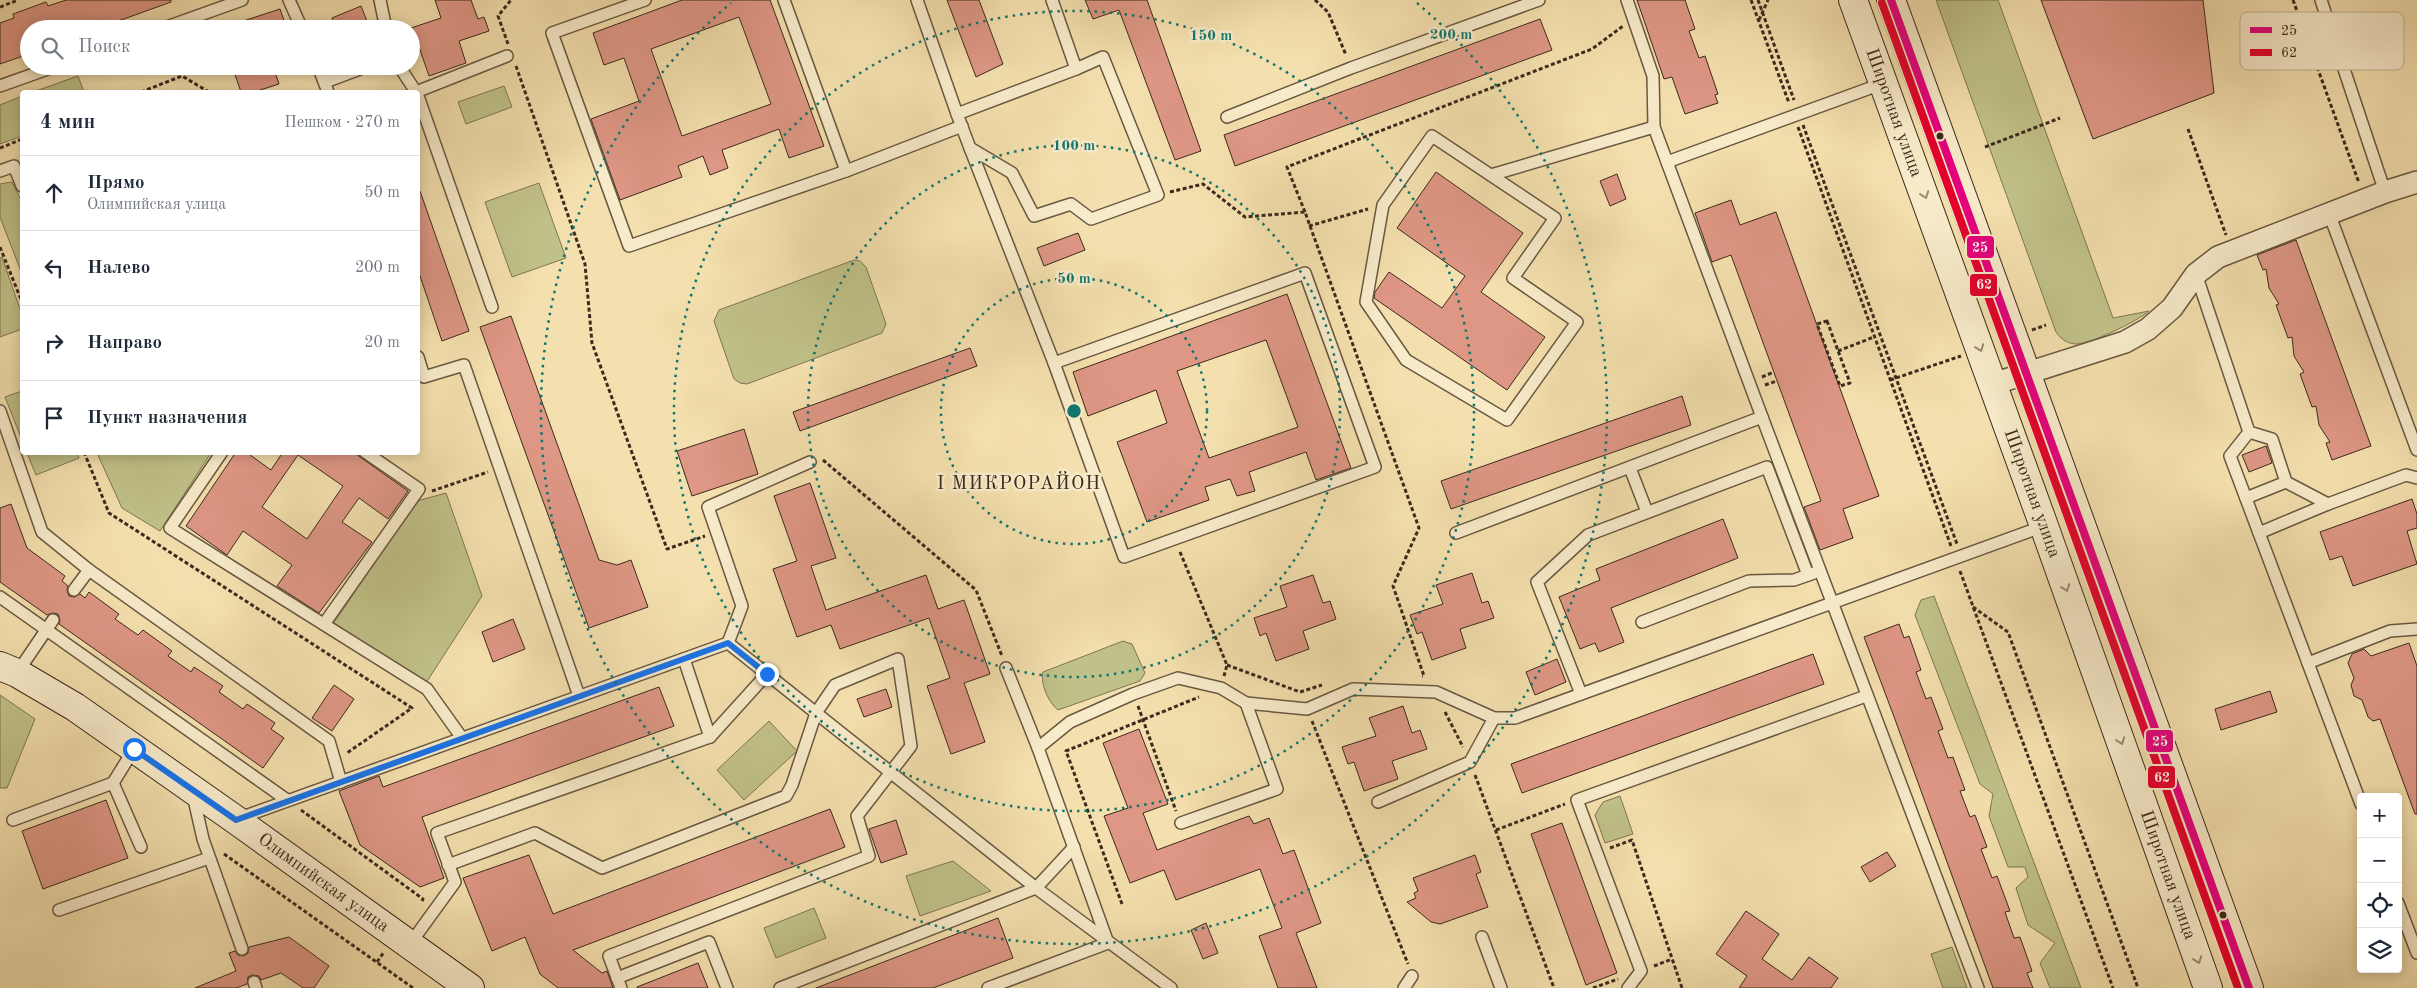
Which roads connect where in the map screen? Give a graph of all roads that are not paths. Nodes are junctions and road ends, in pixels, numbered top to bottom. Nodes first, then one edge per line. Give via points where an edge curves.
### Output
1 (242, 0) edge
2 (289, 0) edge
3 (380, 0) edge
4 (645, 0) edge
5 (784, 0) edge
6 (917, 0) edge
7 (1052, 0) edge
8 (1539, 0) edge
9 (1627, 0) edge
10 (1854, 0) edge
11 (1891, 0) edge
12 (2321, 0) edge
13 (2325, 12) edge
14 (186, 20) edge
15 (298, 20) edge
16 (384, 20) edge
17 (510, 55) road end
18 (1076, 68) junction
19 (2344, 70) edge
20 (31, 75) edge
21 (321, 75) edge
22 (350, 75) edge
23 (405, 75) edge
24 (1884, 84) junction
25 (0, 86) edge
26 (326, 87) edge
27 (415, 90) edge
28 (420, 92) edge
29 (420, 102) edge
30 (957, 114) junction
31 (1227, 117) dead end
32 (962, 126) junction
33 (1654, 126) junction
34 (970, 148) junction
35 (1667, 162) junction
36 (846, 170) junction
37 (0, 171) edge
38 (1491, 175) junction
39 (20, 181) edge
40 (2417, 182) edge
41 (2385, 192) junction
42 (2330, 216) junction
43 (2196, 274) junction
44 (492, 307) dead end
45 (1054, 363) junction
46 (420, 364) edge
47 (2027, 373) junction
48 (1993, 384) junction
49 (0, 411) edge
50 (1762, 417) junction
51 (2249, 432) junction
52 (2417, 450) edge
53 (220, 455) edge
54 (370, 455) edge
55 (810, 462) road end
56 (1630, 468) junction
57 (2417, 478) edge
58 (2286, 482) junction
59 (2246, 498) junction
60 (2328, 504) junction
61 (1647, 512) junction
62 (2044, 526) junction
63 (1456, 532) dead end
64 (2259, 533) junction
65 (88, 570) junction
66 (1820, 571) junction
67 (1808, 575) junction
68 (74, 590) dead end
69 (0, 597) edge
70 (1832, 604) junction
71 (1642, 622) dead end
72 (50, 624) junction
73 (324, 624) junction
74 (2417, 629) edge
75 (728, 643) junction
76 (684, 659) junction
77 (2308, 663) junction
78 (1006, 668) road end
79 (9, 670) edge
80 (767, 674) junction
81 (1581, 694) junction
82 (579, 696) junction
83 (1866, 696) junction
84 (1246, 703) junction
85 (816, 712) junction
86 (1494, 718) junction
87 (710, 737) junction
88 (462, 738) junction
89 (1038, 748) junction
90 (134, 749) junction
91 (891, 773) junction
92 (341, 782) junction
93 (113, 783) junction
94 (192, 790) junction
95 (2357, 793) edge
96 (287, 800) junction
97 (1378, 802) dead end
98 (13, 820) dead end
99 (236, 820) junction
100 (1181, 823) road end
101 (141, 847) dead end
102 (1074, 847) junction
103 (209, 858) junction
104 (448, 865) junction
105 (1036, 888) junction
106 (59, 910) dead end
107 (2402, 914) edge
108 (1482, 937) dead end
109 (1108, 943) junction
110 (410, 944) junction
111 (242, 949) dead end
112 (2417, 953) edge
113 (1412, 976) road end
114 (619, 983) edge
115 (470, 988) edge
116 (727, 988) edge
117 (780, 988) edge
118 (988, 988) edge
119 (1171, 988) edge
120 (1404, 988) edge
121 (1501, 988) edge
122 (1628, 988) edge
123 (1978, 988) edge
124 (2208, 988) edge
125 (2249, 988) edge

1 - 14 lane
2 - 15 lane
3 - 16 lane
4 - 36 lane via 552,33 629,246
5 - 36 lane
6 - 30 lane
7 - 18 lane
8 - 31 lane
9 - 33 lane via 1653,76
10 - 24 main road, Широтная улица
11 - 47 main road, Широтная улица
12 - 13 lane
17 - 28 lane
18 - 30 lane
18 - 34 lane via 1103,57 1158,195 1091,219 1071,204 1034,216 1012,174
19 - 41 lane
20 - 25 lane
21 - 26 lane
22 - 26 lane
23 - 27 lane
24 - 35 lane
24 -> 48 main road, Широтная улица
29 - 44 lane
30 - 32 lane
32 - 34 lane
32 - 36 lane
33 - 35 lane
33 - 38 lane
34 - 45 lane
35 - 50 lane
37 - 39 lane via 14,166
38 - 38 lane via 1555,218 1513,278 1577,322 1507,420 1406,360 1366,302 1383,205 1432,136
40 - 41 street
41 - 42 street
42 - 43 street via 2218,257
42 - 52 lane
43 - 47 street via 2172,308 2148,329 2125,342
43 - 51 lane
45 - 45 lane via 1124,557 1375,467 1305,272
46 - 82 lane via 424,377 464,365
47 - 48 street
47 - 125 main road, Широтная улица
48 - 62 main road, Широтная улица
49 - 65 lane via 42,532
50 - 56 lane
50 - 66 lane
51 - 58 lane via 2272,439
51 - 59 lane via 2230,456
53 - 73 lane via 170,528
54 - 73 lane via 419,489
55 - 75 lane via 708,507 742,606
56 - 61 lane
56 - 63 lane
57 - 60 lane via 2406,475
58 - 59 lane
58 - 60 lane
59 - 64 lane
60 - 64 lane
61 - 67 lane via 1767,466
61 - 81 lane via 1588,535 1537,582
62 - 70 lane
62 -> 124 main road, Широтная улица
64 - 77 lane
65 - 68 lane
65 - 92 lane via 329,741
66 - 67 lane
66 - 70 lane
67 - 71 lane via 1794,580 1749,582
69 - 72 lane
70 - 81 lane
70 - 83 lane
72 - 79 lane
72 - 96 lane
73 - 88 lane via 427,689
74 - 77 lane via 2390,631
75 - 76 lane
75 - 80 lane
76 - 82 lane
76 - 87 lane
77 - 95 lane
78 - 89 lane
79 - 90 main road, Олимпийская улица via 75,707
80 - 85 lane
80 - 87 lane
81 - 86 lane via 1515,718
82 - 88 lane
83 - 122 lane via 1578,800 1641,971
83 - 123 lane
84 - 86 lane via 1307,708 1353,689 1436,692
84 - 89 lane via 1221,688 1178,678 1070,722
84 - 100 lane via 1277,789
85 - 91 lane
85 - 91 lane via 835,685 898,659 911,746
85 - 104 lane via 786,796 602,868 535,833
86 - 97 lane via 1470,762
87 - 104 lane via 437,833
88 - 92 lane
89 - 102 lane
90 - 93 lane
90 - 94 main road, Олимпийская улица
91 - 105 lane
91 - 114 lane via 857,816 869,856 609,956
92 - 96 lane
93 - 98 lane
93 - 101 lane
94 - 99 main road, Олимпийская улица
94 - 103 lane
96 - 99 lane
99 - 110 main road, Олимпийская улица
102 - 105 lane
102 - 109 lane
103 - 106 lane
103 - 111 lane
104 - 110 lane via 455,882
105 - 109 lane
105 - 117 lane
107 - 112 lane
108 - 121 lane
109 - 118 lane
109 - 119 lane
110 - 115 main road, Олимпийская улица
113 - 120 lane
114 - 116 lane via 709,942

